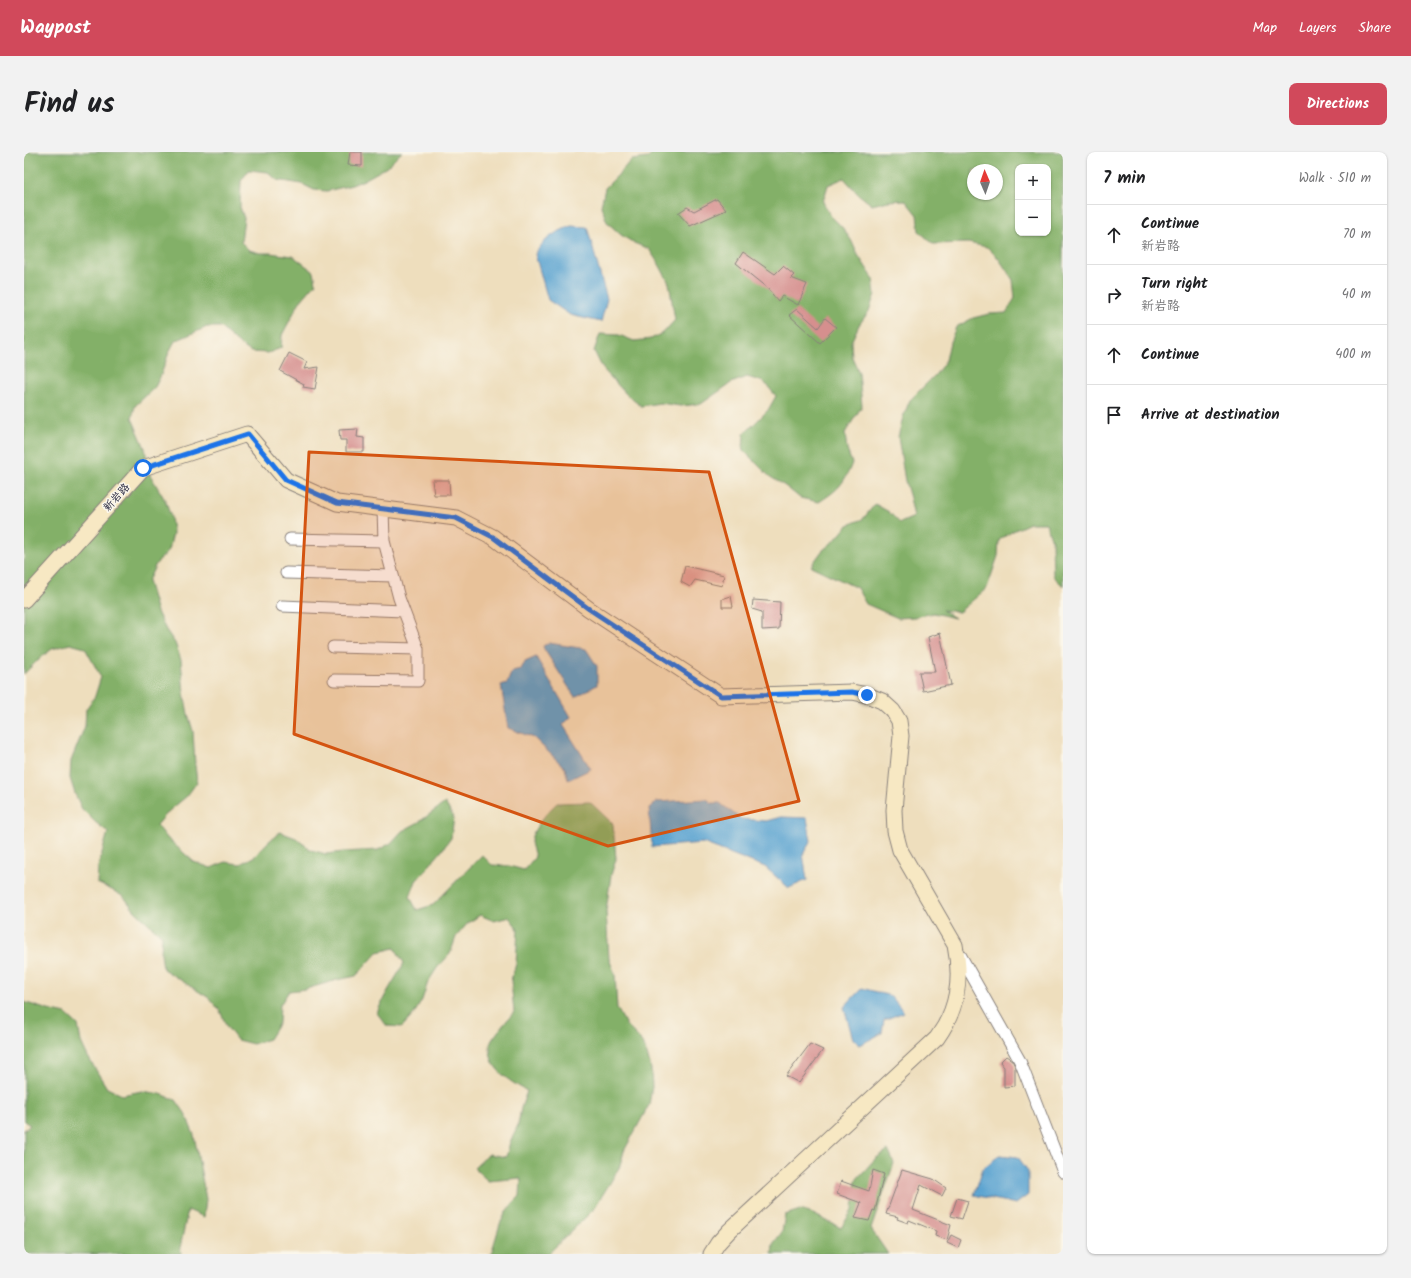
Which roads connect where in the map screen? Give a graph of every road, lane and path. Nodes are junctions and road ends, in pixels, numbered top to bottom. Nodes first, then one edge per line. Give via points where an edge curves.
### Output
1 (383, 509) junction
2 (290, 539) dead end
3 (384, 541) junction
4 (286, 573) dead end
5 (393, 576) junction
6 (24, 600) edge
7 (282, 606) dead end
8 (404, 611) junction
9 (333, 647) dead end
10 (418, 649) junction
11 (334, 680) dead end
12 (955, 945) junction
13 (1063, 1172) edge
14 (711, 1254) edge

1 - 3 street
1 - 6 street, 新岩路 via 337,503 286,480 248,434 143,468
1 - 12 street via 456,518 493,537 589,609 721,696 852,692 882,701 899,721 901,736 894,810 895,831 900,850
2 - 3 street
3 - 5 street
4 - 5 street
5 - 8 street
7 - 8 street
8 - 10 street
9 - 10 street
10 - 11 street via 418,682
12 - 13 street via 1020,1061
12 - 14 street via 959,975 957,991 950,1017 937,1038 729,1231

